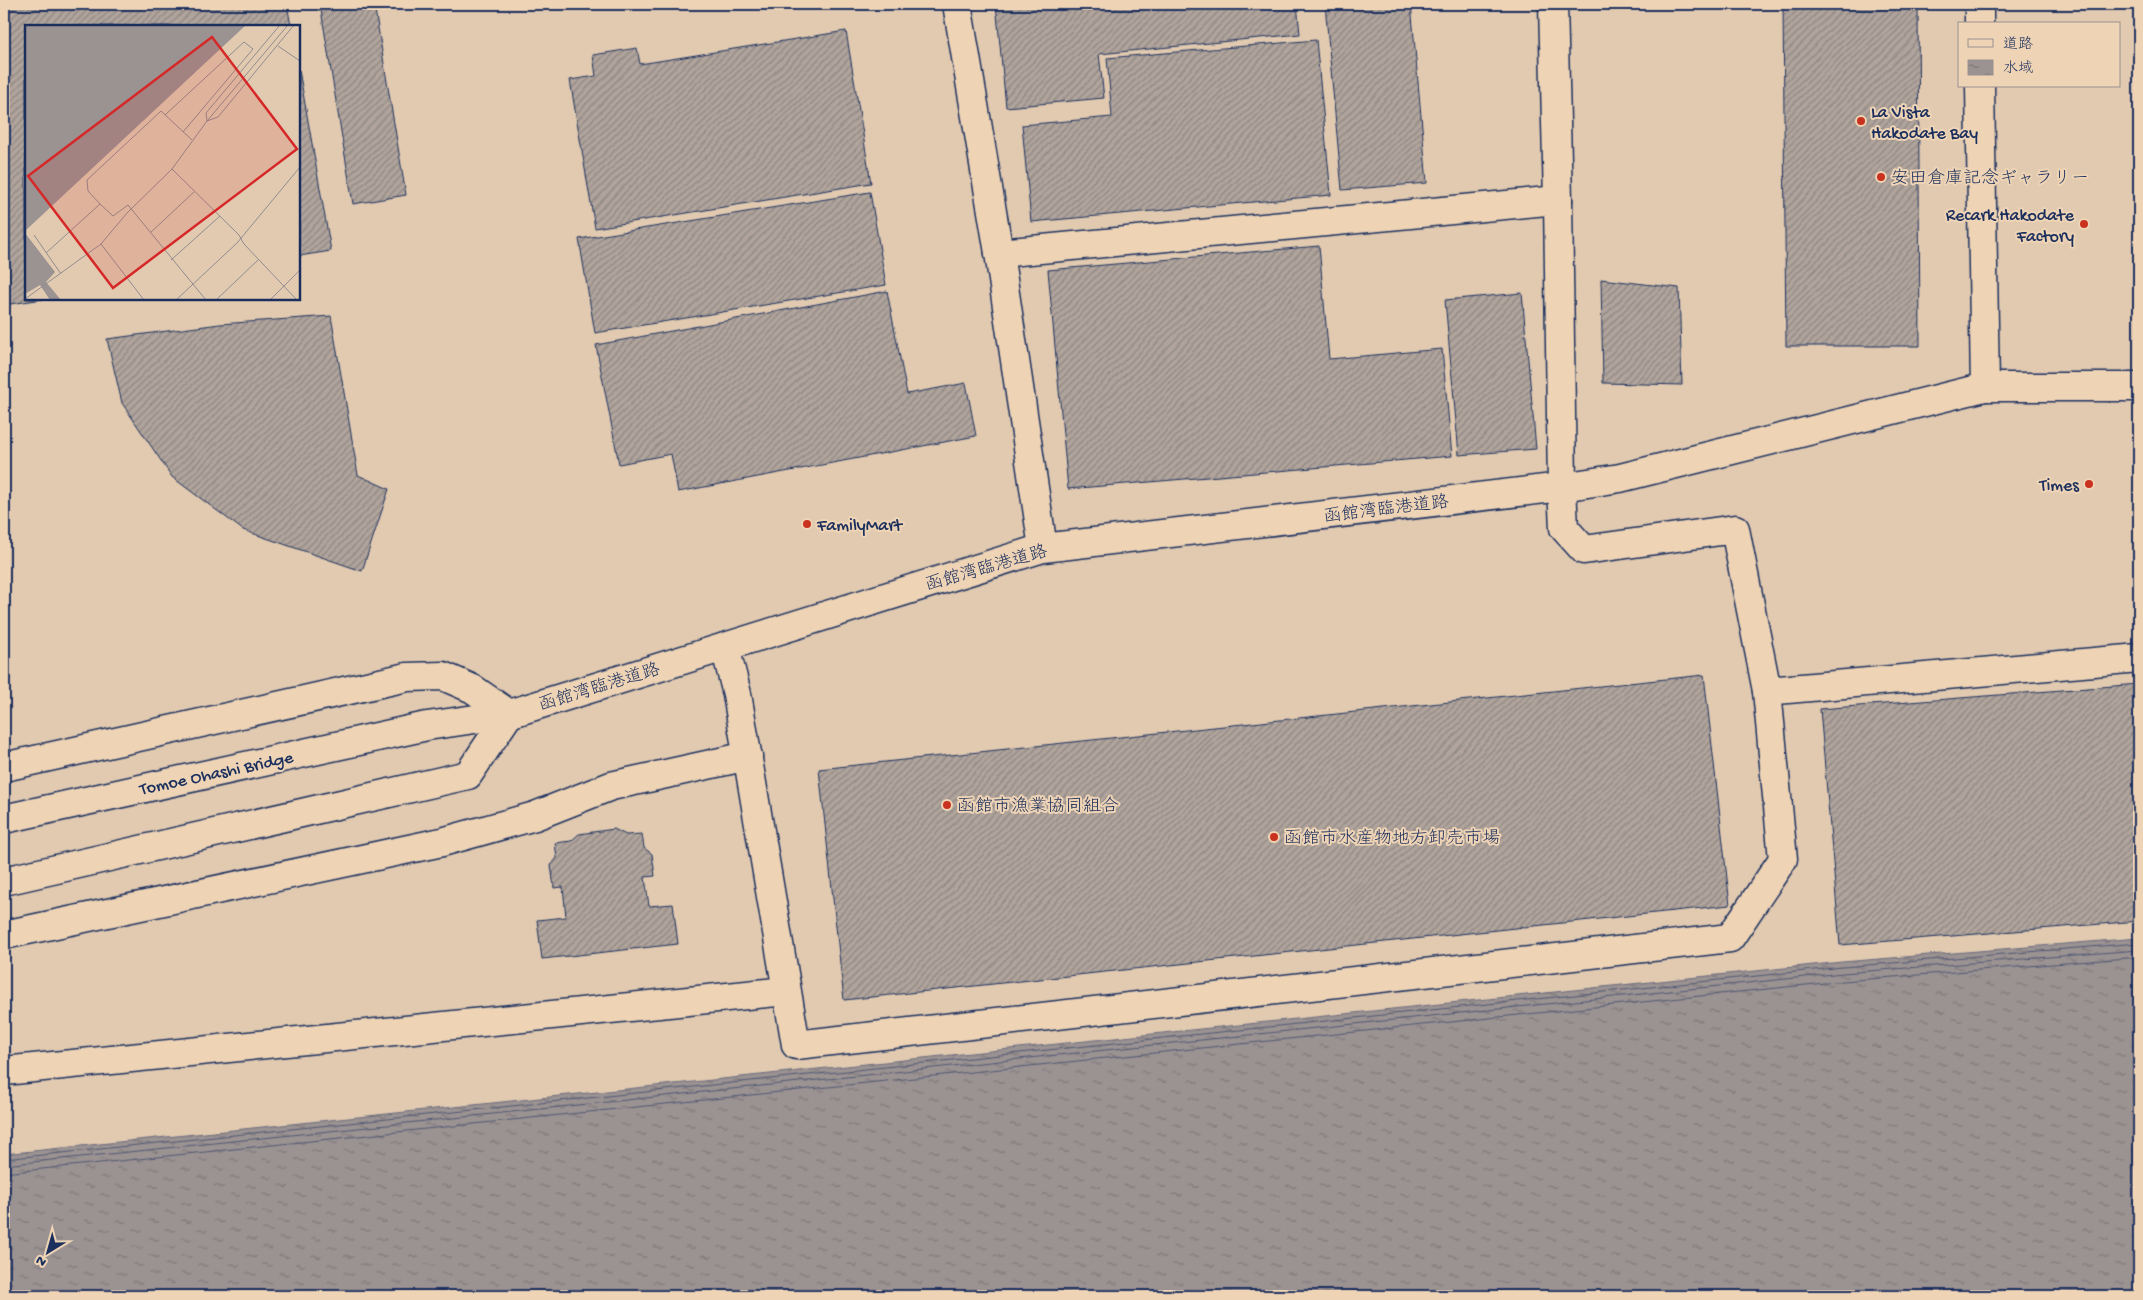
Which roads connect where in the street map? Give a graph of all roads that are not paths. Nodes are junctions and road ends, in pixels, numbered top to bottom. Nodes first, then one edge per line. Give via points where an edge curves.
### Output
1 (957, 4) edge
2 (1554, 4) edge
3 (1979, 4) edge
4 (1979, 22) edge
5 (1980, 88) edge
6 (1558, 200) junction
7 (999, 253) junction
8 (1985, 387) junction
9 (2139, 387) edge
10 (1562, 487) junction
11 (1043, 548) junction
12 (725, 647) junction
13 (2139, 658) edge
14 (1767, 691) junction
15 (509, 714) junction
16 (427, 726) joint
17 (748, 756) junction
18 (4, 767) edge
19 (4, 819) edge
20 (4, 881) edge
21 (4, 936) edge
22 (786, 991) junction
23 (4, 1070) edge

1 - 7 street
2 - 6 street
3 - 4 street
5 - 8 street
6 - 7 street
6 - 10 street
7 - 11 street
8 - 9 street, 函館湾臨港道路
8 - 10 street, 函館湾臨港道路 via 1620,478
10 - 11 street, 函館湾臨港道路
10 - 14 street via 1564,528 1584,550 1736,529
11 - 12 street, 函館湾臨港道路
12 - 15 street, 函館湾臨港道路
12 - 17 street
13 - 14 street
14 - 22 street via 1783,859 1730,938 796,1045
15 - 16 street, 函館湾臨港道路
15 - 18 street via 473,689 442,676 407,677
15 - 20 street via 468,775
16 - 19 street, Tomoe Ohashi Bridge
17 - 21 street via 611,786 535,816 442,842
17 - 22 street
22 - 23 street

